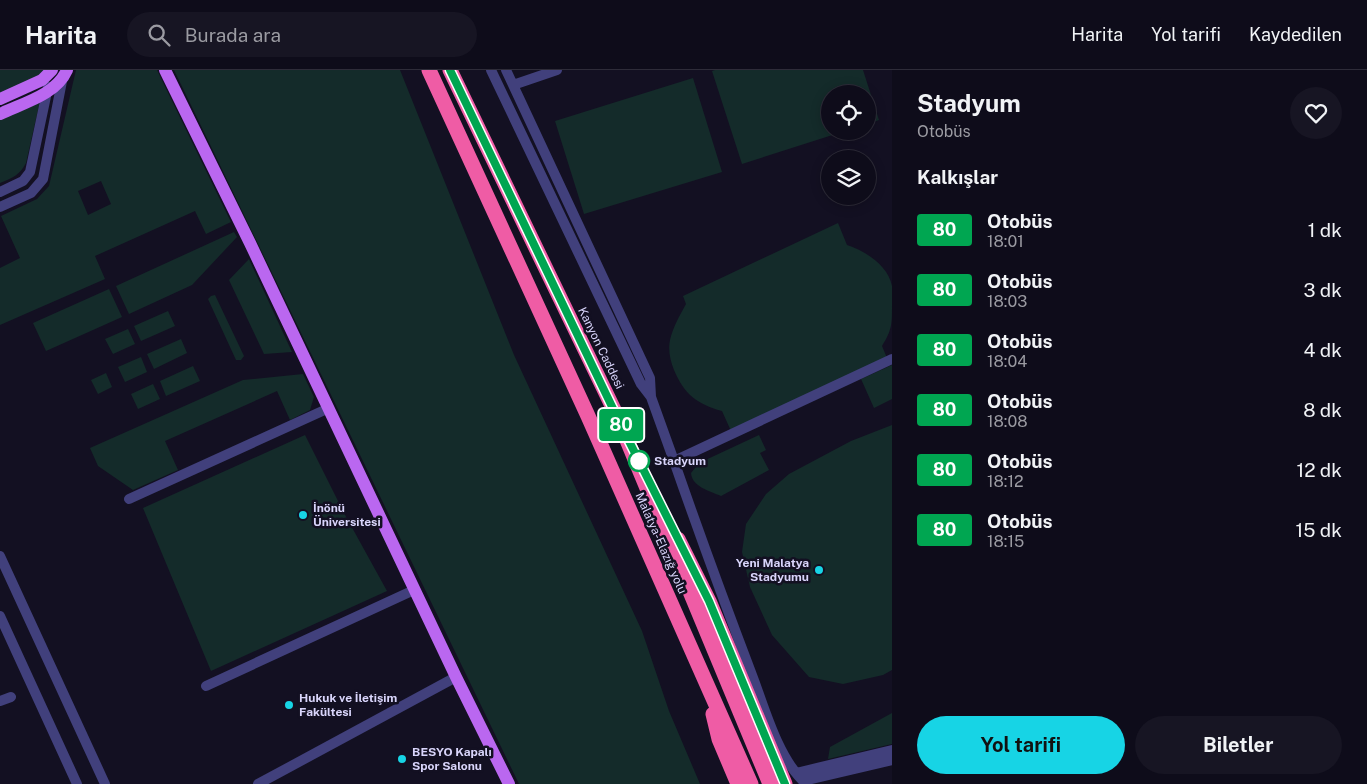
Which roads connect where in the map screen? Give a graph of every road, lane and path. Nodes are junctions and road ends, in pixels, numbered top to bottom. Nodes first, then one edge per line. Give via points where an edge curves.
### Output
1 (165, 70) edge
2 (429, 70) edge
3 (450, 70) edge
4 (491, 70) edge
5 (506, 70) edge
6 (557, 70) edge
7 (51, 72) edge
8 (66, 73) edge
9 (513, 85) junction
10 (48, 91) junction
11 (0, 99) edge
12 (0, 114) edge
13 (0, 192) edge
14 (0, 207) edge
15 (892, 359) edge
16 (651, 397) junction
17 (329, 408) junction
18 (618, 419) junction
19 (674, 461) junction
20 (129, 499) dead end
21 (0, 556) edge
22 (414, 590) junction
23 (0, 616) edge
24 (701, 669) junction
25 (456, 677) junction
26 (206, 686) dead end
27 (11, 697) dead end
28 (0, 701) edge
29 (892, 750) edge
30 (892, 760) edge
31 (790, 778) edge
32 (77, 784) edge
33 (105, 784) edge
34 (258, 784) edge
35 (509, 784) edge
36 (738, 784) edge
37 (751, 784) edge
38 (770, 784) edge

1 - 17 main road
2 - 24 highway, Malatya-Elazığ yolu
3 - 18 highway, Kanyon Caddesi
4 - 16 street via 641,384
5 - 9 street
6 - 9 street
7 - 8 street
7 - 10 street
7 - 11 main road via 42,80
8 - 10 main road
8 - 14 street via 42,179 31,193
9 - 16 street via 650,378
10 - 12 main road
10 - 13 street via 30,172 23,181
15 - 19 street
16 - 19 street
17 - 20 street
17 - 22 main road
18 - 31 highway via 709,601
18 - 38 highway, Kanyon Caddesi
19 - 31 street via 714,575 786,757
21 - 33 street
22 - 25 main road
22 - 26 street
23 - 32 street
24 - 36 highway via 719,739
24 - 37 highway, Malatya-Elazığ yolu
25 - 34 street
25 - 35 main road
27 - 28 street
29 - 31 street
30 - 31 street via 804,780

